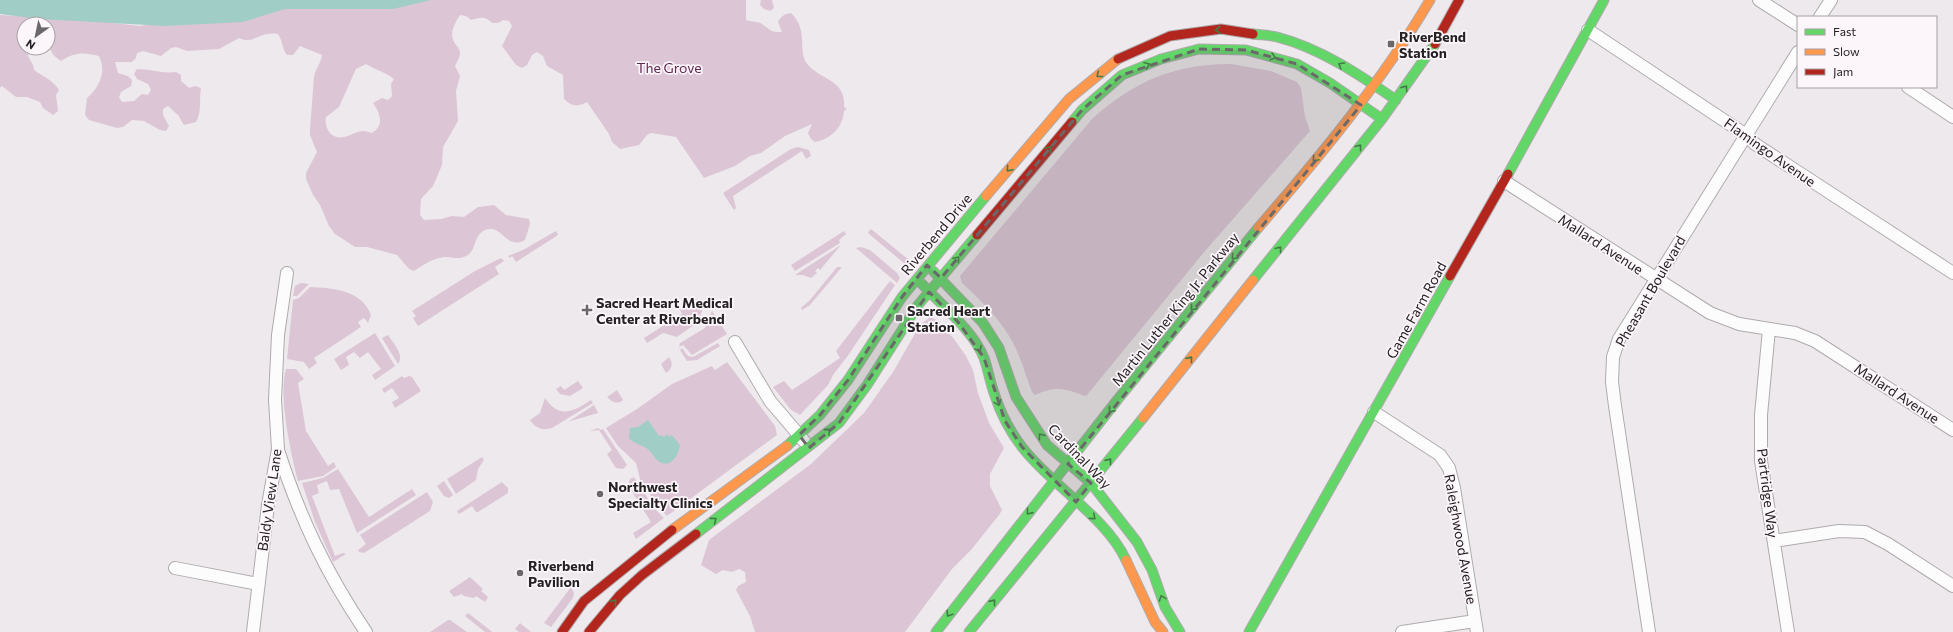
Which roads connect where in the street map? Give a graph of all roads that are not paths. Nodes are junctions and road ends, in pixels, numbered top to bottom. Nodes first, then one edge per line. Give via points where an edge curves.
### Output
1 (1430, 0) edge
2 (1459, 0) edge
3 (1604, 0) edge
4 (1759, 0) edge
5 (1831, 0) edge
6 (1821, 16) edge
7 (1797, 24) edge
8 (1588, 30) junction
9 (1797, 54) edge
10 (1375, 85) junction
11 (1910, 88) edge
12 (1396, 100) junction
13 (1361, 105) junction
14 (1953, 117) edge
15 (1382, 119) junction
16 (1746, 135) junction
17 (1504, 181) junction
18 (927, 265) junction
19 (287, 273) dead end
20 (1953, 273) edge
21 (941, 278) junction
22 (916, 279) junction
23 (1655, 279) junction
24 (929, 292) junction
25 (1769, 329) junction
26 (735, 342) dead end
27 (1374, 412) junction
28 (1953, 430) edge
29 (799, 435) junction
30 (809, 448) junction
31 (278, 449) junction
32 (1068, 464) junction
33 (1054, 481) junction
34 (1090, 483) junction
35 (1076, 502) junction
36 (1774, 541) junction
37 (175, 568) dead end
38 (258, 584) junction
39 (1953, 586) edge
40 (1476, 626) edge
41 (253, 632) edge
42 (366, 632) edge
43 (562, 632) edge
44 (589, 632) edge
45 (936, 632) edge
46 (969, 632) edge
47 (1163, 632) edge
48 (1180, 632) edge
49 (1249, 632) edge
50 (1402, 632) edge
51 (1650, 632) edge
52 (1788, 632) edge

1 - 10 street, Martin Luther King Jr. Parkway via 1416,26
12 -> 2 street via 1452,16
3 - 8 street, Game Farm Road
4 - 7 street
5 - 6 street
8 - 16 street, Flamingo Avenue
8 - 17 street, Game Farm Road
9 - 16 street, Pheasant Boulevard
10 - 12 street, Riverbend Drive
10 - 13 street, Martin Luther King Jr. Parkway
10 -> 18 street, Riverbend Drive via 1324,55 1277,37 1221,29 1170,36 1119,59 1069,99
11 - 14 street
12 - 15 street
13 - 15 street
21 -> 13 street via 1082,110 1122,75 1161,59 1199,49 1246,50 1297,64
13 -> 32 street, Martin Luther King Jr. Parkway via 1217,278
34 -> 15 street
16 - 20 street, Flamingo Avenue via 1754,144
16 - 23 street, Pheasant Boulevard
17 - 23 street, Mallard Avenue
17 - 27 street, Game Farm Road
18 - 21 street, Cardinal Way
18 - 22 street, Riverbend Drive
19 - 31 street, Baldy View Lane via 278,335 275,400
21 - 24 street
32 -> 21 street, Cardinal Way via 1047,445 1016,397 999,348 983,322
22 - 24 street
22 - 29 street, Riverbend Drive via 848,380 820,415
23 - 25 street, Mallard Avenue via 1710,313 1739,324
23 - 51 street, Pheasant Boulevard via 1619,339 1613,357 1612,382
30 -> 24 street via 839,422
24 -> 33 street via 974,339 984,358 1005,421 1022,447
25 - 28 street, Mallard Avenue via 1795,333 1815,340
25 - 36 street, Partridge Way via 1761,414 1761,461
26 - 29 street via 770,401
27 - 40 street, Raleighwood Avenue via 1440,455 1449,468
27 - 49 street, Game Farm Road
29 - 30 street
29 - 43 street, Riverbend Drive via 674,528 594,592 584,601
44 -> 30 street via 620,595 642,575
31 - 38 street, Baldy View Lane
31 - 42 street via 293,497 310,536
32 - 33 street, Martin Luther King Jr. Parkway
32 - 34 street, Cardinal Way
33 - 35 street
33 -> 45 street, Martin Luther King Jr. Parkway
34 - 35 street
48 -> 34 street, Cardinal Way via 1165,607 1152,570 1137,542
46 -> 35 street
35 -> 47 street via 1102,525 1125,557 1151,616
36 - 39 street via 1839,531 1864,532 1888,544
36 - 52 street, Partridge Way
37 - 38 street
38 - 41 street, Baldy View Lane
40 - 50 street

